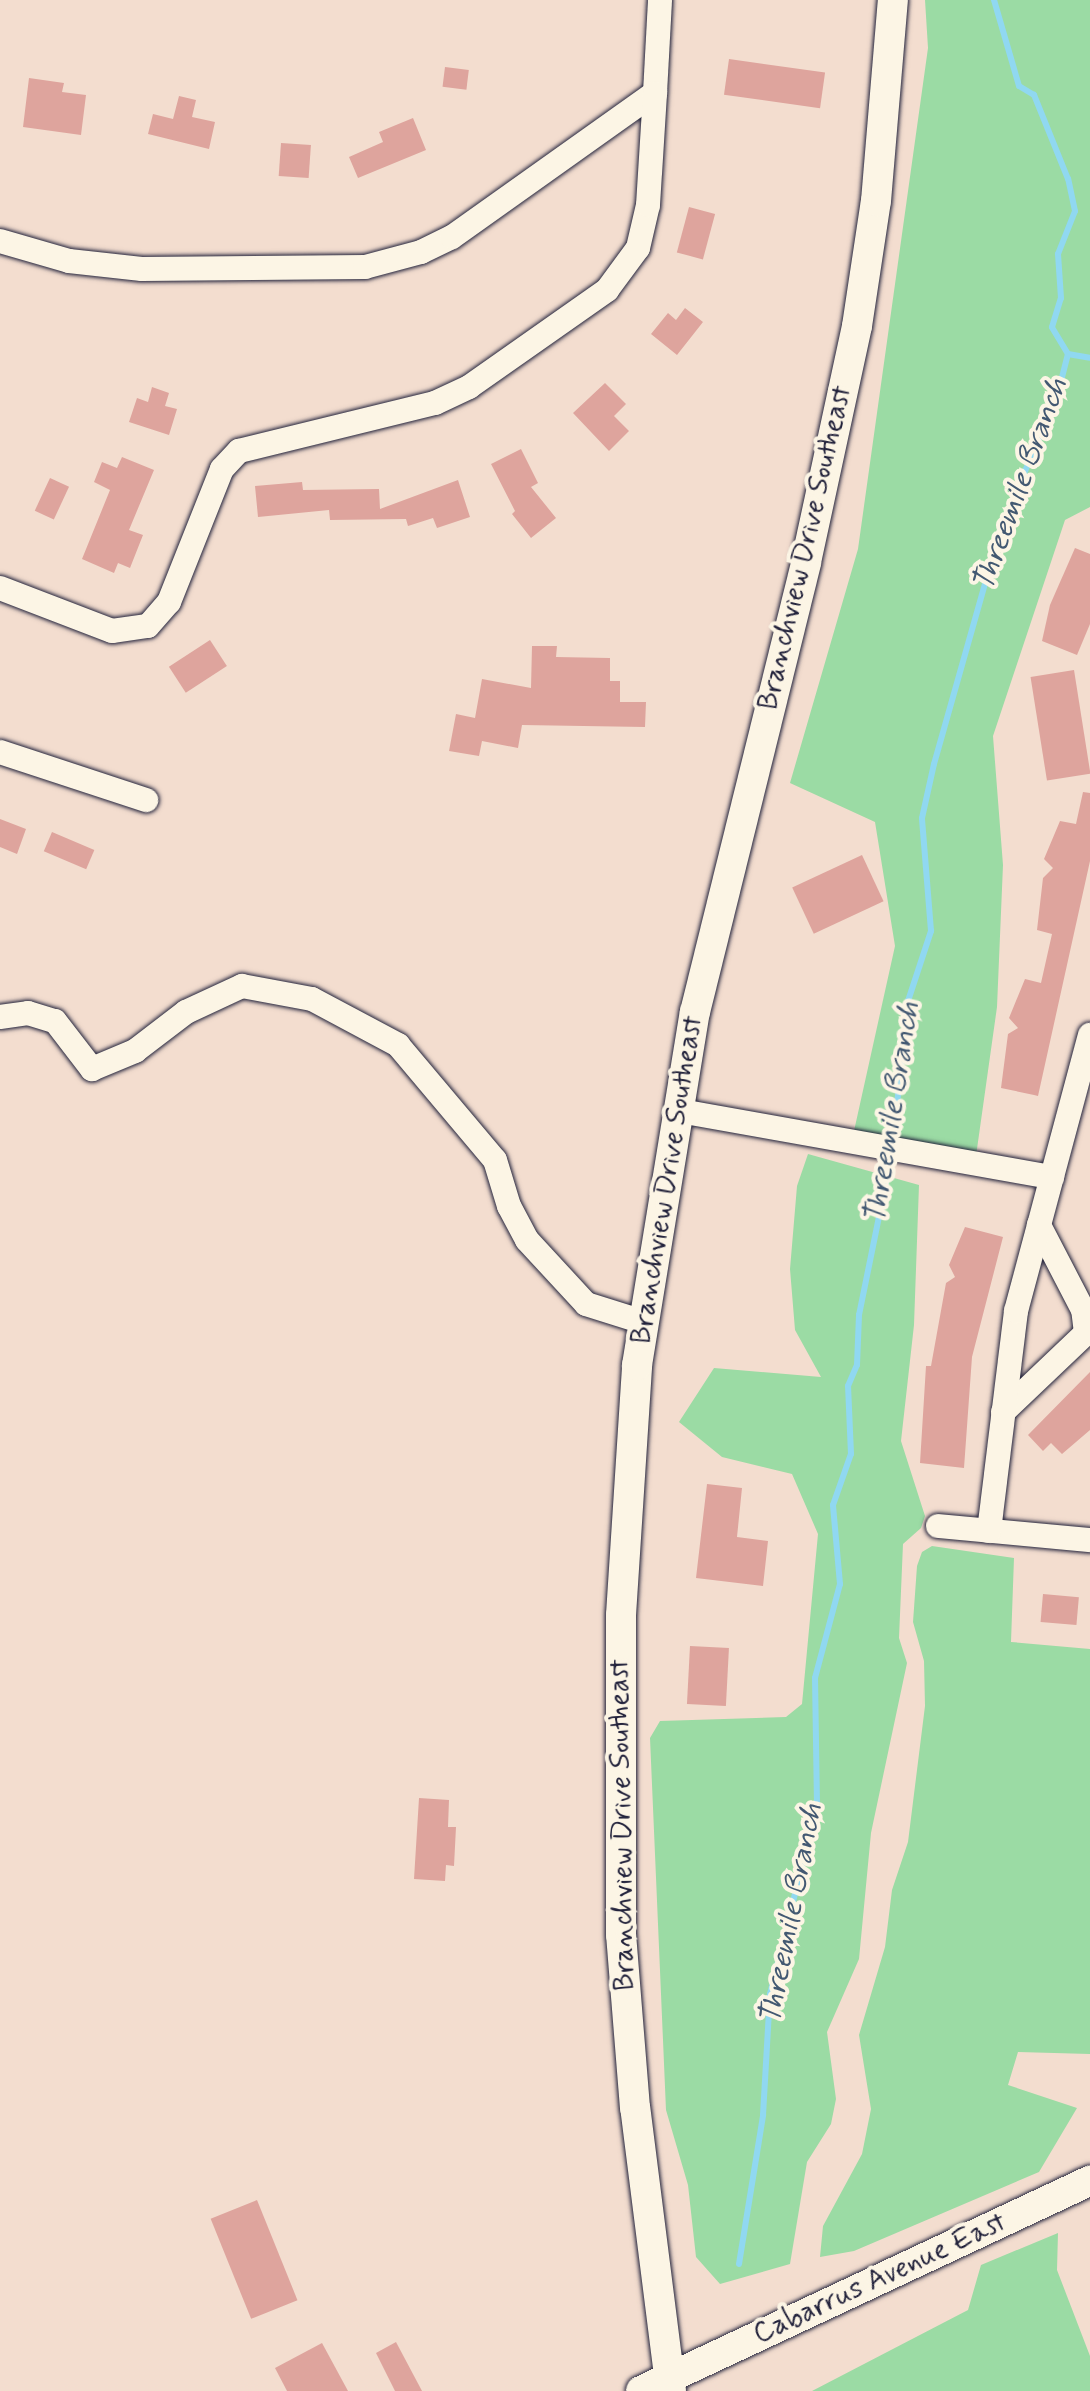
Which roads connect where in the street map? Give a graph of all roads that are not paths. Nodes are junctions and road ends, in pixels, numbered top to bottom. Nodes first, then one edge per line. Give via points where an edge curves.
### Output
1 (660, 0) edge
2 (893, 0) edge
3 (655, 93) junction
4 (0, 241) edge
5 (0, 588) edge
6 (0, 752) edge
7 (146, 800) dead end
8 (0, 1017) edge
9 (1090, 1035) edge
10 (680, 1111) junction
11 (1052, 1177) junction
12 (1039, 1225) junction
13 (643, 1322) junction
14 (1003, 1412) junction
15 (938, 1526) dead end
16 (989, 1531) junction
17 (1090, 1540) edge
18 (1090, 2181) edge
19 (670, 2384) edge
20 (641, 2391) edge

1 - 3 street
2 - 10 main road, Branchview Drive Southeast via 884,130 857,326 806,562 698,1001
3 - 4 street via 452,237 398,260 295,270 142,269 69,261
3 - 5 street via 648,205 638,248 607,290 469,387 435,403 239,451 222,469 169,602 148,626 112,631
6 - 7 street
8 - 13 street via 28,1013 55,1021 92,1069 135,1051 186,1012 242,986 312,999 398,1045 495,1160 509,1206 527,1240 586,1304
9 - 11 street
10 - 11 street
10 - 13 main road, Branchview Drive Southeast
11 - 12 street
12 - 14 street via 1016,1311
12 - 14 street via 1083,1310 1086,1333
13 - 19 main road, Branchview Drive Southeast via 622,1556 619,1853 635,2108
14 - 16 street
15 - 16 street
16 - 17 street
18 - 19 main road, Cabarrus Avenue East
19 - 20 main road, Cabarrus Avenue East

